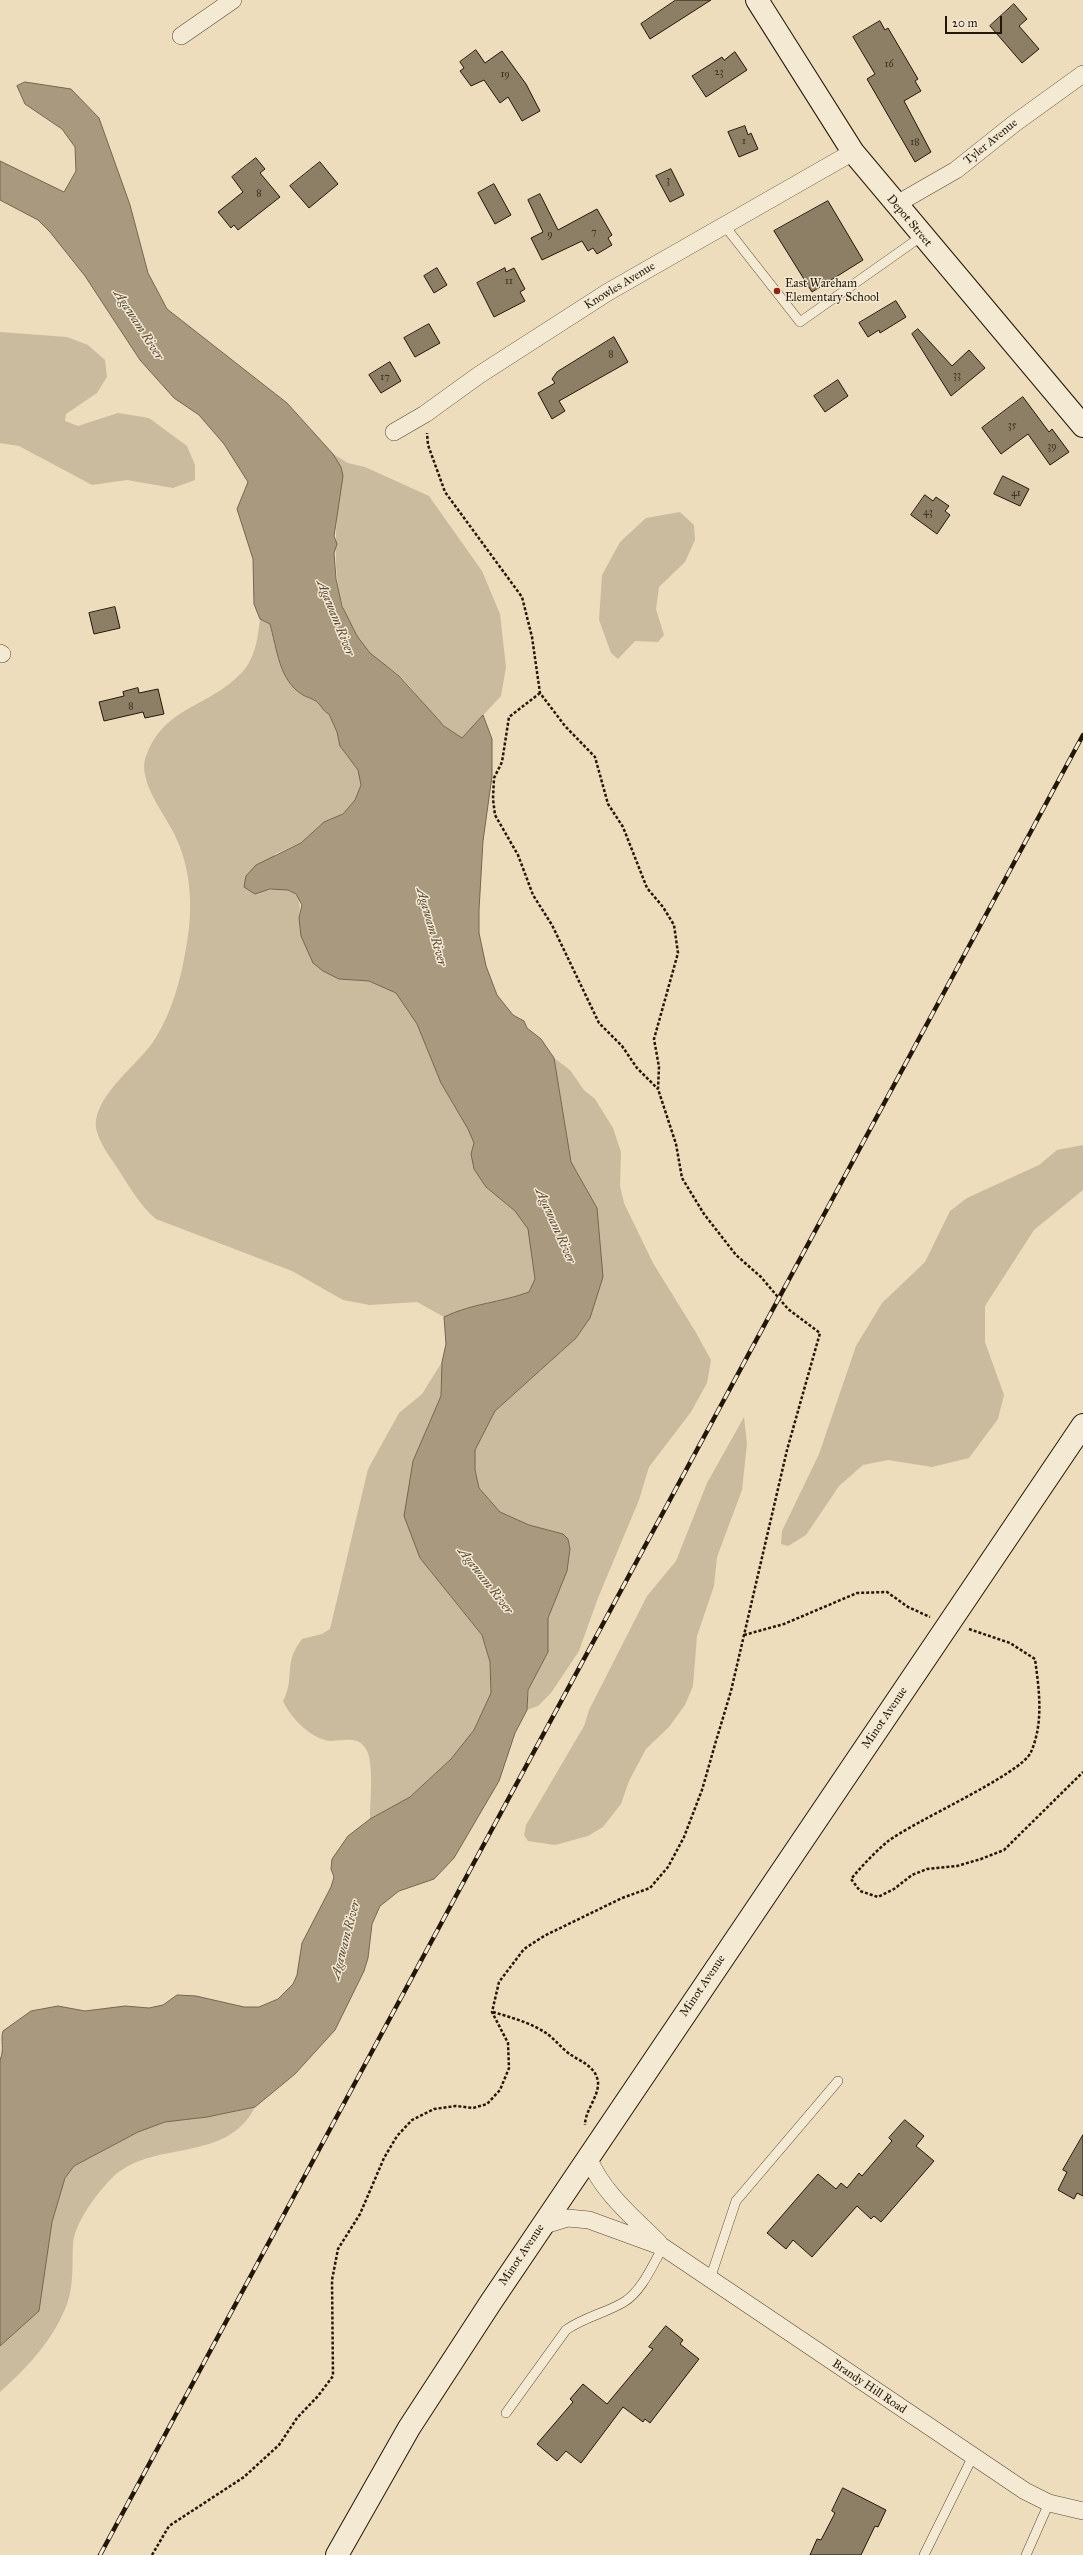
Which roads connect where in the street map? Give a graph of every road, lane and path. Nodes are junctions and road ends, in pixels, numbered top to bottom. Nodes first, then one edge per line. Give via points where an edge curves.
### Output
1 (233, 0) edge
2 (757, 0) edge
3 (181, 36) dead end
4 (1083, 74) edge
5 (853, 152) junction
6 (895, 204) junction
7 (724, 225) junction
8 (922, 236) junction
9 (425, 414) junction
10 (1083, 426) edge
11 (394, 432) dead end
12 (540, 693) junction
13 (658, 1089) junction
14 (1083, 1425) edge
15 (949, 1623) junction
16 (744, 1635) junction
17 (1083, 1772) edge
18 (492, 2012) junction
19 (838, 2081) dead end
20 (590, 2153) junction
21 (542, 2226) junction
22 (663, 2247) junction
23 (710, 2279) junction
24 (506, 2414) dead end
25 (973, 2456) junction
26 (1049, 2503) junction
27 (1083, 2510) edge
28 (152, 2555) edge
29 (337, 2555) edge
30 (924, 2555) edge
31 (1026, 2555) edge

1 - 3 street
2 - 5 main road, Depot Street
4 - 6 street, Tyler Avenue via 956,170
5 - 6 main road, Depot Street
5 - 7 street, Knowles Avenue
6 - 8 main road, Depot Street
7 - 8 lane via 800,322
7 - 9 street, Knowles Avenue via 608,292 479,375
8 - 10 main road, Depot Street
9 - 11 street, Knowles Avenue
9 - 12 path via 428,445 445,492 522,597 532,637
12 - 13 path via 565,726 595,758 608,804 623,827 647,888 674,925 678,954 654,1039 659,1067
12 - 13 path via 510,717 502,762 494,778 493,799 496,815 518,855 533,895 552,925 599,1023
13 - 16 path via 676,1144 682,1178 704,1214 736,1255 761,1277 788,1309 820,1333 788,1450
14 - 15 main road, Minot Avenue
15 - 16 path via 908,1607 887,1592 857,1593 784,1624
15 - 17 path via 1010,1643 1035,1659 1039,1688 1039,1720 1031,1753 1011,1772 888,1841 851,1879 860,1891 878,1897 917,1873 963,1864 1004,1850
15 - 20 main road, Minot Avenue
16 - 18 path via 731,1691 702,1790 684,1837 668,1867 650,1888 622,1898 544,1936 524,1949 499,1982
18 - 20 path via 545,2032 570,2054 584,2061 594,2072 598,2083 585,2116
18 - 28 path via 508,2043 509,2068 500,2090 486,2104 472,2108 456,2106 434,2109 412,2120 397,2136 384,2158 360,2214 338,2249 332,2280 333,2376 297,2418 279,2445 244,2477 169,2526
19 - 23 lane via 736,2200
20 - 21 main road, Minot Avenue
20 - 22 street, Brandy Hill Road via 594,2172 605,2187
21 - 22 street, Brandy Hill Road via 568,2218 589,2220
21 - 29 main road, Minot Avenue via 409,2428
22 - 23 street, Brandy Hill Road
22 - 24 lane via 641,2284 625,2302 566,2330
23 - 25 street, Brandy Hill Road
25 - 26 street, Brandy Hill Road via 1025,2491
25 - 30 lane
26 - 27 street, Brandy Hill Road
26 - 31 lane

